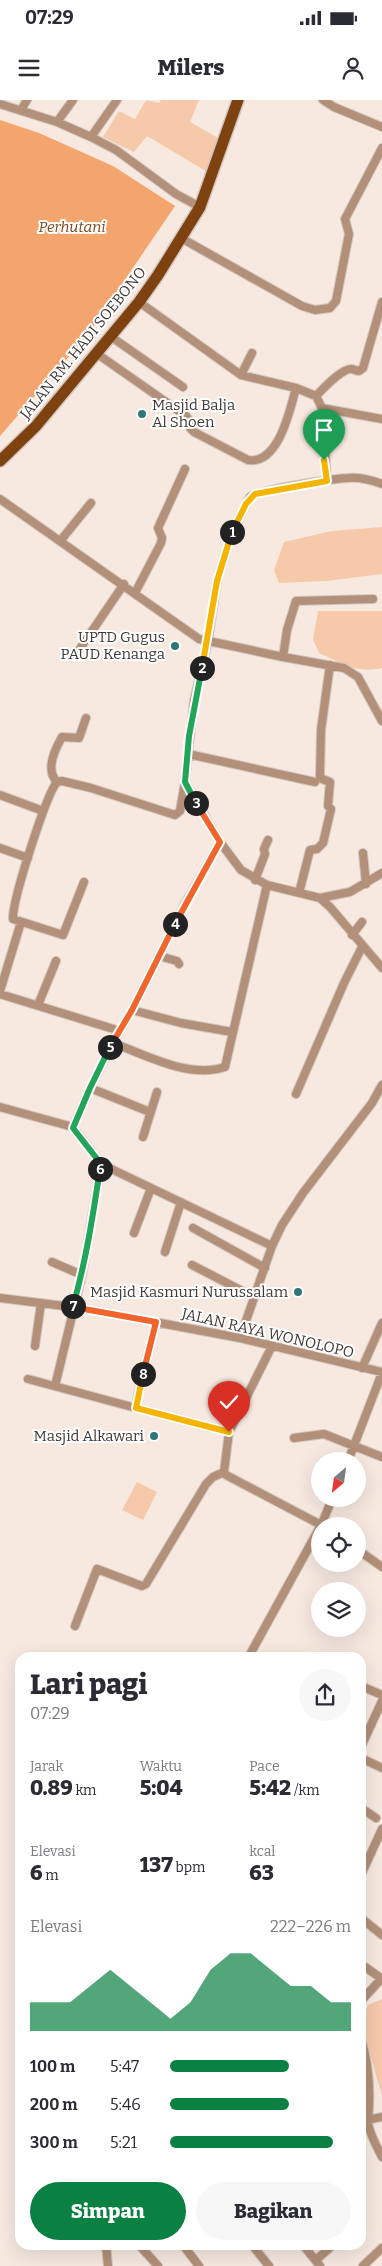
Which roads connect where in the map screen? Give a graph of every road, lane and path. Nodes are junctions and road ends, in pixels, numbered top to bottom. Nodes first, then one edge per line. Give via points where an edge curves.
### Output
1 (27, 100) edge
2 (72, 100) edge
3 (117, 100) edge
4 (238, 100) edge
5 (323, 100) edge
6 (0, 104) edge
7 (20, 110) junction
8 (57, 122) junction
9 (382, 127) edge
10 (91, 137) junction
11 (382, 148) edge
12 (200, 208) junction
13 (180, 238) junction
14 (139, 302) junction
15 (382, 305) edge
16 (110, 336) junction
17 (96, 352) junction
18 (252, 354) dead end
19 (241, 374) junction
20 (183, 386) dead end
21 (296, 388) junction
22 (316, 396) junction
23 (322, 408) junction
24 (382, 419) edge
25 (0, 461) edge
26 (185, 469) dead end
27 (327, 481) junction
28 (382, 484) edge
29 (0, 499) edge
30 (90, 503) dead end
31 (61, 540) junction
32 (124, 584) junction
33 (135, 593) junction
34 (373, 599) dead end
35 (208, 641) junction
36 (76, 656) dead end
37 (283, 657) junction
38 (330, 665) junction
39 (86, 718) dead end
40 (382, 721) edge
41 (188, 754) junction
42 (57, 782) junction
43 (185, 782) junction
44 (314, 782) dead end
45 (0, 795) edge
46 (43, 811) junction
47 (268, 840) dead end
48 (220, 842) junction
49 (0, 848) edge
50 (363, 853) dead end
51 (28, 858) junction
52 (382, 873) edge
53 (255, 880) junction
54 (84, 882) dead end
55 (366, 884) junction
56 (267, 885) junction
57 (299, 893) junction
58 (320, 898) junction
59 (21, 922) junction
60 (362, 922) dead end
61 (352, 935) junction
62 (362, 947) junction
63 (159, 956) junction
64 (56, 961) dead end
65 (179, 964) dead end
66 (382, 968) edge
67 (0, 993) edge
68 (38, 1004) junction
69 (132, 1010) junction
70 (120, 1031) junction
71 (232, 1032) junction
72 (112, 1043) junction
73 (382, 1084) edge
74 (90, 1088) junction
75 (157, 1092) dead end
76 (296, 1094) dead end
77 (372, 1103) junction
78 (382, 1104) edge
79 (0, 1106) edge
80 (150, 1112) junction
81 (73, 1128) junction
82 (143, 1137) dead end
83 (101, 1164) junction
84 (151, 1188) junction
85 (181, 1202) junction
86 (193, 1228) dead end
87 (134, 1232) dead end
88 (272, 1246) junction
89 (164, 1252) dead end
90 (52, 1262) dead end
91 (192, 1265) dead end
92 (265, 1268) junction
93 (82, 1275) junction
94 (254, 1297) junction
95 (0, 1298) edge
96 (41, 1303) junction
97 (73, 1307) junction
98 (156, 1322) junction
99 (382, 1323) edge
100 (240, 1338) junction
101 (35, 1346) dead end
102 (272, 1346) junction
103 (362, 1368) junction
104 (382, 1373) edge
105 (28, 1379) dead end
106 (55, 1386) junction
107 (136, 1408) junction
108 (229, 1432) junction
109 (294, 1438) dead end
110 (354, 1445) junction
111 (351, 1452) edge
112 (382, 1457) edge
113 (224, 1472) junction
114 (311, 1521) edge
115 (311, 1544) edge
116 (366, 1555) edge
117 (382, 1566) edge
118 (75, 1626) dead end
119 (251, 1652) edge
120 (366, 1688) edge
121 (382, 1695) edge
122 (382, 1701) edge
123 (366, 1736) edge
124 (366, 1760) edge
125 (382, 1768) edge
126 (366, 1811) edge
127 (376, 1818) dead end
128 (382, 1829) edge
129 (366, 1864) edge
130 (366, 1922) edge
131 (382, 1934) edge
132 (366, 1967) edge
133 (382, 1978) edge
134 (366, 1996) edge
135 (366, 2059) edge
136 (366, 2115) edge
137 (382, 2116) edge
138 (366, 2120) edge
139 (366, 2125) edge
140 (382, 2157) edge
141 (382, 2248) edge
142 (106, 2250) edge
143 (144, 2250) edge
144 (186, 2250) edge
145 (256, 2250) edge
146 (307, 2250) edge
147 (329, 2250) edge
148 (318, 2263) edge
149 (108, 2266) edge
150 (158, 2266) edge
151 (199, 2266) edge
152 (269, 2266) edge
153 (363, 2266) edge

1 - 7 street
2 - 8 street
3 - 10 street
4 - 12 main road, JALAN RM. HADI SOEBONO
5 - 9 street
6 - 7 street
7 - 8 street
8 - 10 street
10 - 12 street via 116,150
11 - 13 street via 345,219 349,234 336,301 330,308 315,310 302,306
12 - 13 main road, JALAN RM. HADI SOEBONO
13 - 14 main road, JALAN RM. HADI SOEBONO
14 - 16 main road, JALAN RM. HADI SOEBONO
14 - 19 street
15 - 22 street via 363,368 347,370
16 - 17 main road, JALAN RM. HADI SOEBONO
16 - 20 street
17 - 21 street via 186,416 194,432 248,460 261,457 280,438
17 - 25 main road, JALAN RM. HADI SOEBONO via 36,426
18 - 19 street
19 - 21 street
21 - 22 street
22 - 23 street
23 - 24 street
23 - 27 street
26 - 33 street via 158,528 161,543
27 - 28 street via 348,478
27 - 35 street via 250,497 238,518 217,581
29 - 31 street
30 - 31 street
31 - 32 street
32 - 33 street
32 - 36 street
33 - 35 street via 188,631
34 - 37 street via 296,601
35 - 37 street
35 - 41 street via 194,701
37 - 38 street
38 - 40 street via 344,668 358,677
38 - 57 street via 321,730 320,776 330,782 328,807 331,809 323,843 318,849 310,850
39 - 42 street via 79,738 62,737 56,747 51,768
41 - 43 street
41 - 44 street
42 - 43 street via 92,788 175,815 180,811
42 - 46 street
43 - 48 street
45 - 46 street
46 - 51 street
47 - 53 street
48 - 53 street via 241,870
48 - 63 street
49 - 51 street
50 - 55 street
51 - 59 street via 12,916
52 - 55 street
53 - 56 street
54 - 59 street via 65,933 60,935
55 - 58 street via 350,892
56 - 57 street
56 - 71 street
57 - 58 street
58 - 61 street
59 - 67 street
60 - 61 street
61 - 62 street
62 - 66 street
62 - 76 street
63 - 65 street
63 - 69 street
64 - 68 street
67 - 68 street
68 - 70 street
69 - 70 street
69 - 71 street
70 - 72 street
71 - 72 street via 226,1066 221,1068 186,1068
72 - 74 street
73 - 77 street
74 - 80 street
74 - 81 street
75 - 80 street
77 - 78 street
77 - 88 street via 303,1193
79 - 81 street
80 - 82 street
81 - 83 street
83 - 84 street
83 - 93 street
84 - 85 street
84 - 87 street
85 - 88 street
85 - 89 street
86 - 92 street
88 - 92 street
90 - 93 street
91 - 94 street
92 - 94 street
93 - 97 street
94 - 100 street
95 - 96 street, JALAN RAYA WONOLOPO
96 - 97 street, JALAN RAYA WONOLOPO
96 - 101 street
97 - 98 street, JALAN RAYA WONOLOPO
97 - 106 street
98 - 100 street, JALAN RAYA WONOLOPO
98 - 107 street
99 - 103 street
100 - 102 street, JALAN RAYA WONOLOPO
102 - 103 street, JALAN RAYA WONOLOPO
102 - 108 street
103 - 104 street, JALAN RAYA WONOLOPO
104 - 110 street
105 - 106 street
106 - 107 street
107 - 108 street
108 - 113 street
109 - 110 street via 324,1434
110 - 111 street
110 - 112 street
113 - 114 street
113 - 118 street via 206,1484 146,1584 142,1586 97,1569
115 - 119 street
116 - 117 street
120 - 121 street
122 - 123 street
124 - 125 street
126 - 127 street
128 - 129 street
130 - 131 street
132 - 133 street
133 - 134 street
135 - 136 street via 370,2104
137 - 138 street
139 - 140 street
141 - 153 street
142 - 149 street
143 - 150 street
144 - 151 street
145 - 152 street
146 - 148 street
147 - 148 street

